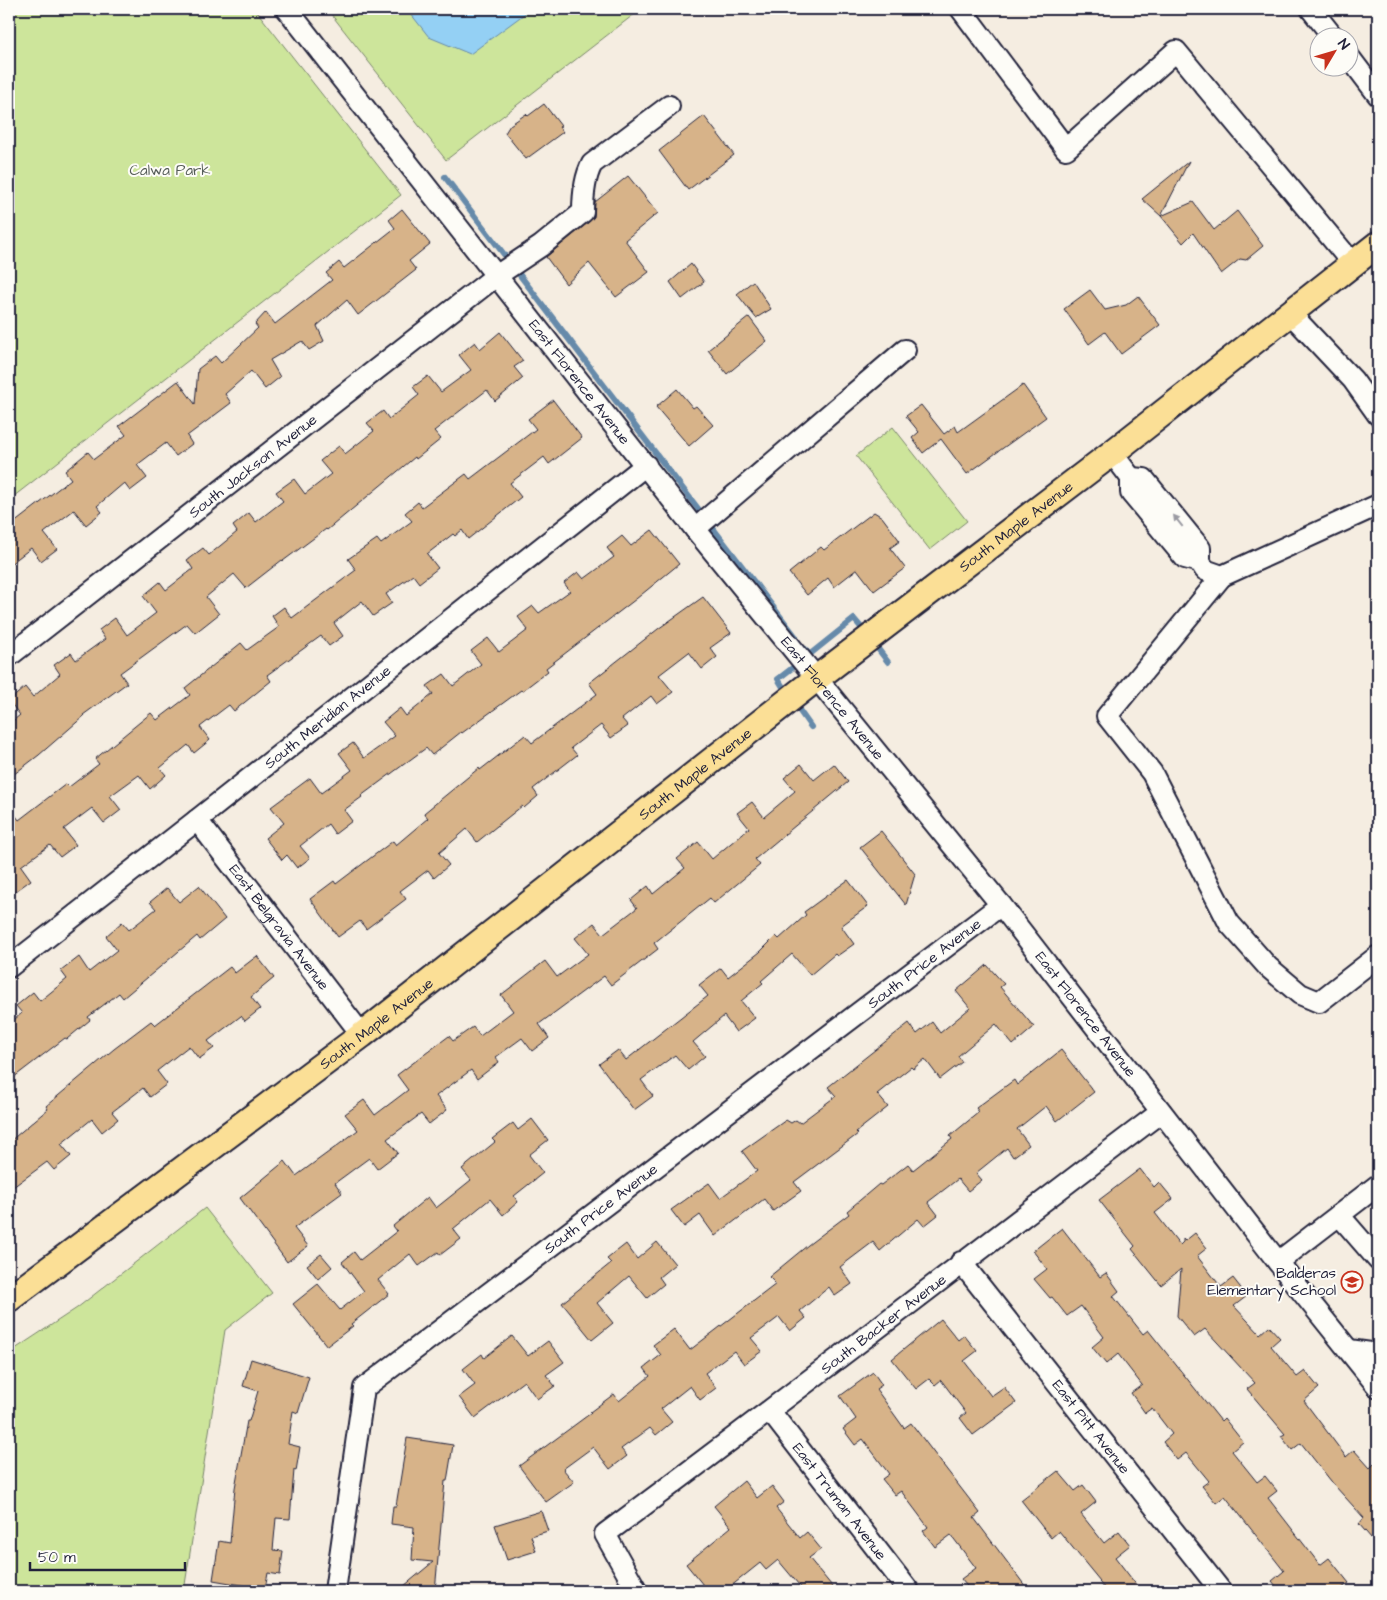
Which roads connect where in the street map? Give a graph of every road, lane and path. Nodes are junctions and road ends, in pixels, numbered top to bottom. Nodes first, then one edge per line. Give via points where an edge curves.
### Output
1 (287, 9) edge
2 (960, 9) edge
3 (1311, 9) edge
4 (1326, 28) edge
5 (1360, 71) edge
6 (1378, 95) edge
7 (668, 106) dead end
8 (1378, 244) edge
9 (1353, 264) junction
10 (496, 276) junction
11 (1290, 313) junction
12 (905, 350) dead end
13 (1378, 414) edge
14 (1112, 453) junction
15 (646, 465) junction
16 (1378, 506) edge
17 (695, 529) junction
18 (1222, 576) junction
19 (9, 656) edge
20 (817, 678) junction
21 (197, 820) junction
22 (1001, 905) junction
23 (1378, 956) edge
24 (9, 967) edge
25 (362, 1035) junction
26 (1161, 1112) junction
27 (1378, 1184) edge
28 (1339, 1215) junction
29 (1378, 1260) edge
30 (962, 1262) junction
31 (1278, 1262) junction
32 (9, 1299) edge
33 (1349, 1350) junction
34 (1378, 1354) edge
35 (1378, 1387) edge
36 (770, 1411) junction
37 (334, 1591) edge
38 (636, 1591) edge
39 (908, 1591) edge
40 (1221, 1591) edge

1 - 10 street, East Florence Avenue
2 - 9 street via 1066,149 1176,51
3 - 4 street
5 - 6 street
7 - 10 street, South Jackson Avenue via 592,164 586,181 583,212
8 - 9 main road, South Maple Avenue
9 - 11 main road, South Maple Avenue
10 - 15 street, East Florence Avenue
10 - 19 street, South Jackson Avenue
11 - 13 street via 1353,380
11 - 14 main road, South Maple Avenue
12 - 17 street
14 - 18 street via 1131,478 1144,479 1175,516 1200,548 1200,562 1205,570
14 - 20 main road, South Maple Avenue
15 - 17 street, East Florence Avenue
15 - 21 street, South Meridian Avenue
16 - 18 street
17 - 20 street, East Florence Avenue
18 - 23 street via 1107,716 1152,773 1229,923 1268,967 1300,994 1319,1002
20 - 22 street, East Florence Avenue
20 - 25 main road, South Maple Avenue
21 - 24 street, South Meridian Avenue
21 - 25 street, East Belgravia Avenue
22 - 26 street, East Florence Avenue
22 - 37 street, South Price Avenue via 364,1388
25 - 32 main road, South Maple Avenue
26 - 30 street, South Backer Avenue
26 - 31 street, East Florence Avenue
27 - 28 street
28 - 29 street
28 - 31 street
30 - 36 street, South Backer Avenue
30 - 40 street, East Pitt Avenue
31 - 33 street, East Florence Avenue
33 - 34 street
33 - 35 street, East Florence Avenue
36 - 38 street, South Backer Avenue via 605,1534
36 - 39 street, East Truman Avenue

